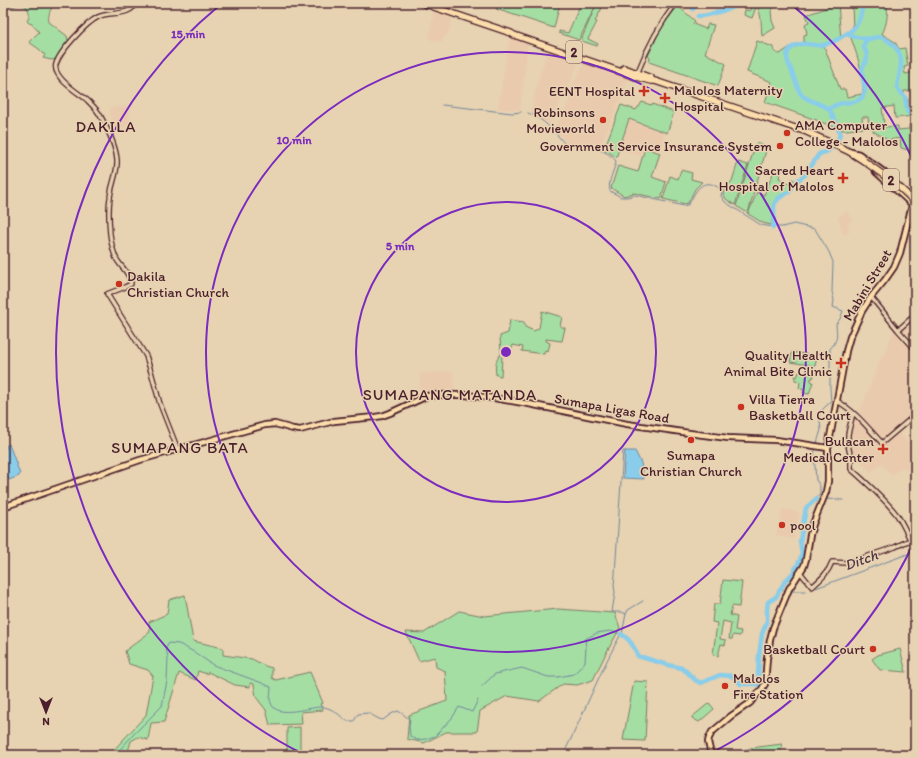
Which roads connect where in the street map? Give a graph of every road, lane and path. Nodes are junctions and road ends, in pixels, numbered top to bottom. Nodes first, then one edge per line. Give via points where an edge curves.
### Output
1 (136, 3) edge
2 (422, 3) edge
3 (676, 3) edge
4 (637, 75) junction
5 (848, 151) junction
6 (915, 183) edge
7 (914, 202) edge
8 (871, 297) junction
9 (915, 315) edge
10 (898, 330) junction
11 (915, 349) edge
12 (837, 401) junction
13 (853, 413) junction
14 (915, 415) edge
15 (828, 448) junction
16 (178, 450) junction
17 (3, 507) edge
18 (910, 540) junction
19 (915, 548) edge
20 (800, 572) junction
21 (711, 755) edge

1 - 16 street via 128,11 97,17 62,53 56,70 67,85 86,99 100,114 110,134 117,160 117,171 110,197 110,236 116,258 130,277 131,284 108,294 146,356 160,404
2 - 4 highway, 2
3 - 4 street via 654,36
4 - 5 highway, 2 via 807,132
5 - 7 main road
5 - 7 highway, 2, bridge via 896,184
5 - 7 main road via 859,154 899,184
6 - 7 main road, Mabini Street
7 - 8 main road, Mabini Street via 894,267
8 - 10 street
8 - 12 main road, Mabini Street via 850,337
9 - 10 street
10 - 11 street
12 - 13 street
12 - 15 main road, Mabini Street
13 - 14 street via 882,443
13 - 18 street via 848,434 851,469 888,504
15 - 16 main road, Sumapa Ligas Road via 776,440 696,434 627,424 494,398 445,395 427,396 382,416 327,422 300,430 275,424 265,425
15 - 20 main road, Mabini Street via 826,492 813,524 806,559
16 - 17 main road, Sumapa Ligas Road via 140,460
18 - 19 street
18 - 20 street via 857,560 846,563 832,562 823,577 812,587
20 - 21 main road, Mabini Street via 789,589 769,643 764,687 750,703 712,732 708,742

